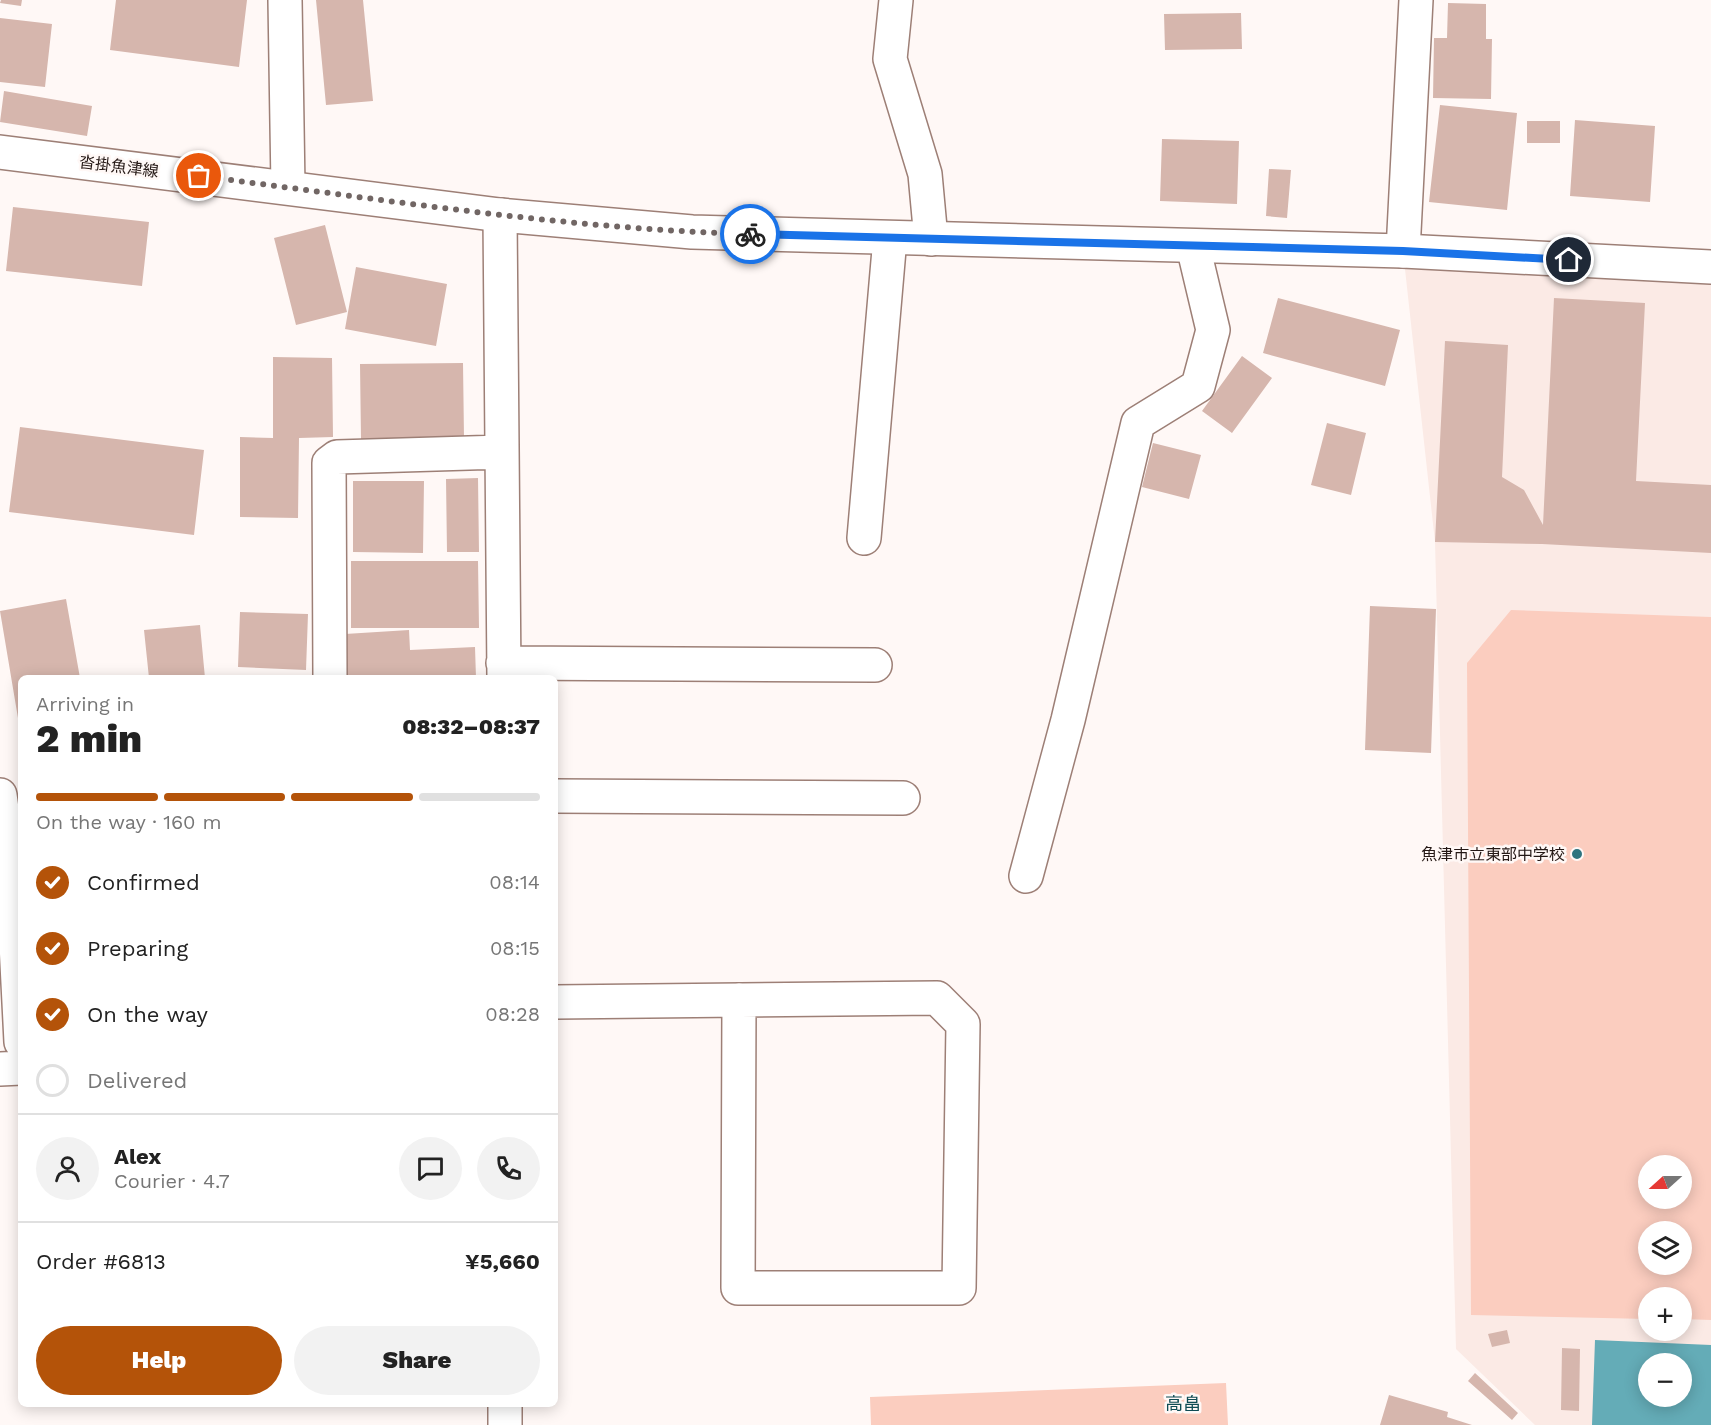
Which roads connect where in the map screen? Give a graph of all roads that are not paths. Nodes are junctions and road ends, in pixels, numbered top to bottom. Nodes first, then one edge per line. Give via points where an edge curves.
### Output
1 (285, 0) edge
2 (896, 0) edge
3 (1416, 0) edge
4 (0, 152) edge
5 (288, 187) junction
6 (500, 215) junction
7 (890, 238) junction
8 (931, 239) junction
9 (1194, 246) junction
10 (1403, 251) junction
11 (1711, 267) edge
12 (502, 452) junction
13 (864, 538) dead end
14 (875, 665) dead end
15 (503, 670) edge
16 (330, 675) edge
17 (0, 795) edge
18 (558, 796) edge
19 (903, 798) dead end
20 (1026, 876) dead end
21 (18, 983) edge
22 (739, 1000) junction
23 (558, 1002) edge
24 (18, 1068) edge
25 (0, 1069) edge
26 (506, 1407) edge
27 (505, 1425) edge

1 - 5 street
2 - 8 street via 890,59 925,174
3 - 10 street
4 - 5 street, 沓掛魚津線
5 - 6 street, 沓掛魚津線
6 - 7 street, 沓掛魚津線 via 693,232
6 - 12 street
7 - 8 street, 沓掛魚津線
7 - 13 street
8 - 9 street, 沓掛魚津線
9 - 10 street, 沓掛魚津線
9 - 20 street via 1213,330 1198,386 1138,423 1068,720
10 - 11 street, 沓掛魚津線
12 - 15 street
12 - 16 street via 337,457 329,463
14 - 15 street
17 - 21 street via 13,885
18 - 19 street
22 - 22 street via 937,998 963,1024 959,1288 738,1288
22 - 23 street
24 - 25 street
26 - 27 street

